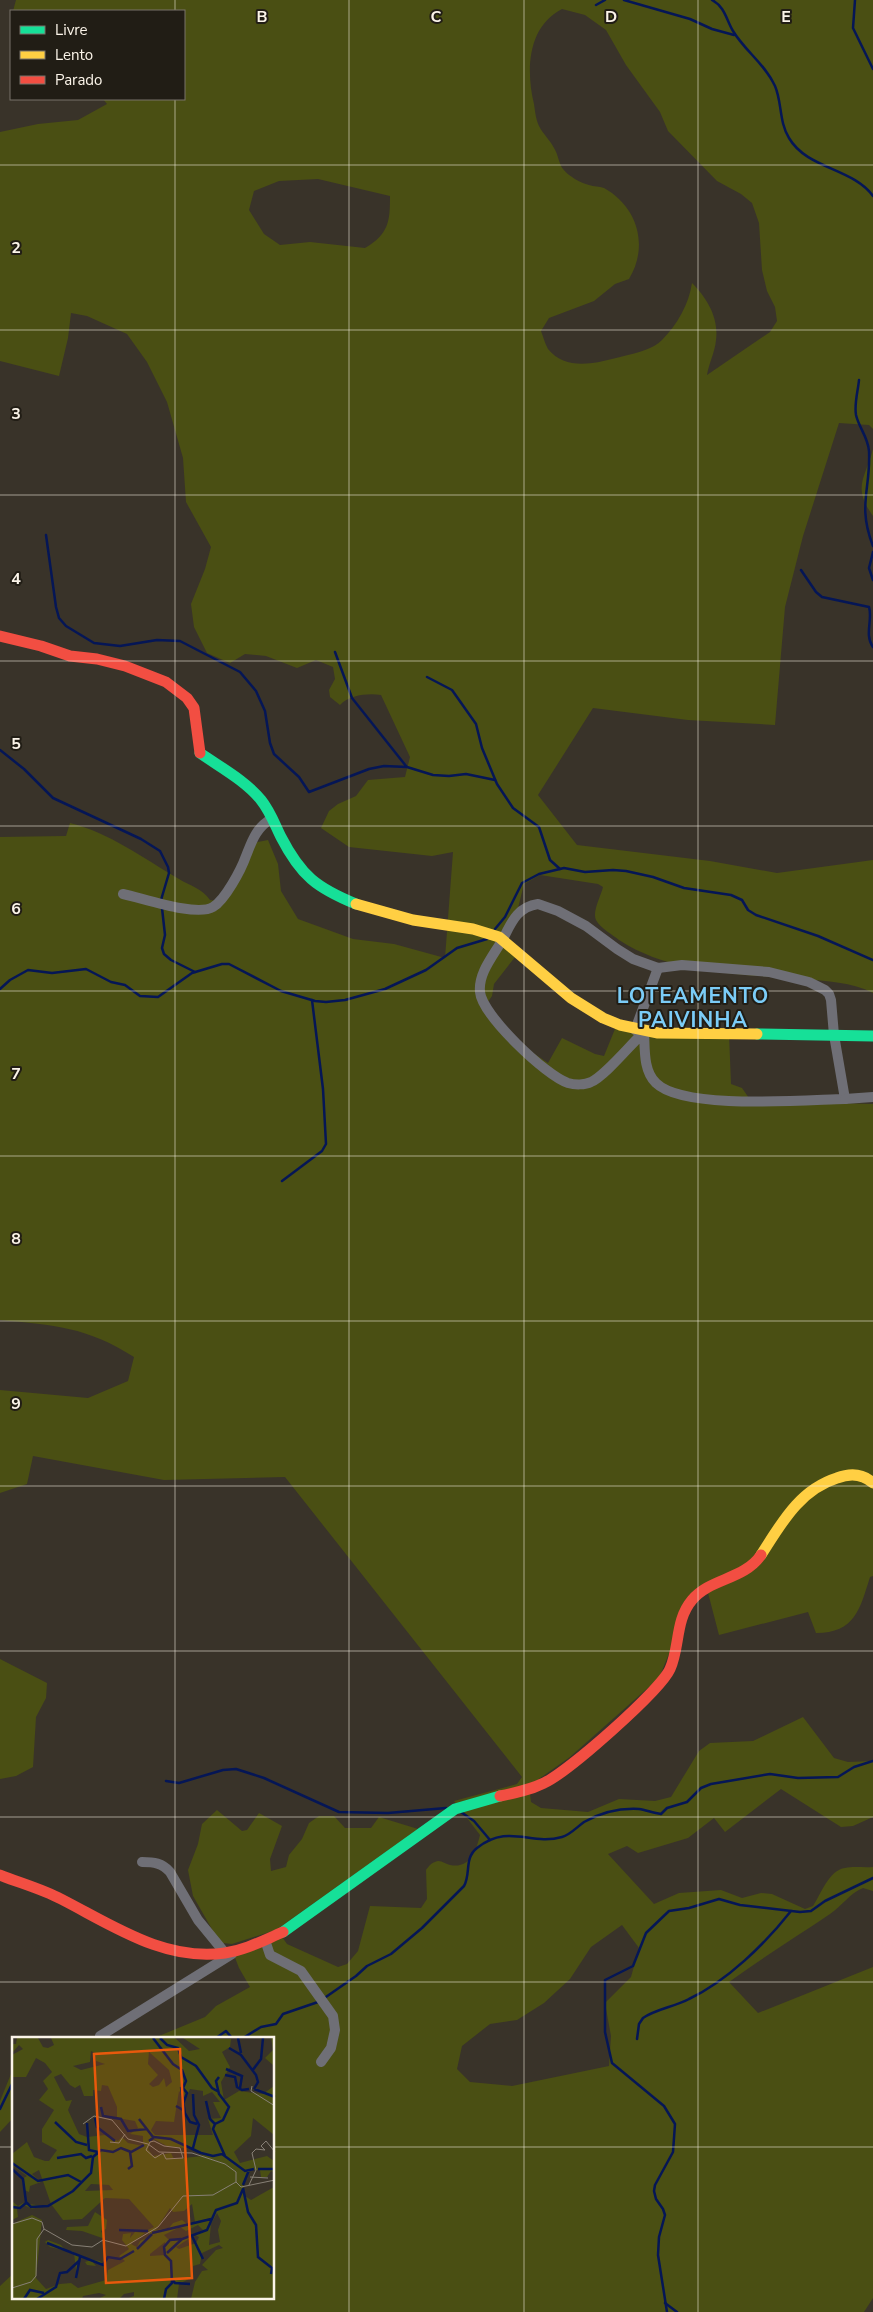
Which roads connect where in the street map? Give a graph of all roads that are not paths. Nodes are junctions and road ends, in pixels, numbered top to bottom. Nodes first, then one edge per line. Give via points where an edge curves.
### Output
1 (0, 636) edge
2 (271, 819) junction
3 (123, 894) dead end
4 (503, 939) junction
5 (658, 968) junction
6 (639, 1031) junction
7 (834, 1035) junction
8 (873, 1036) edge
9 (873, 1097) edge
10 (845, 1099) junction
11 (873, 1484) edge
12 (142, 1862) dead end
13 (0, 1875) edge
14 (265, 1940) junction
15 (237, 1950) junction
16 (225, 1953) junction
17 (100, 2036) dead end
18 (321, 2062) dead end

1 - 2 street via 74,657 109,662 166,680 194,708 200,753 254,792
2 - 3 street via 258,830 226,894 212,908 194,910
2 - 4 street via 301,871 334,894 371,910 428,924 481,931
4 - 5 street via 517,914 529,905 538,904 558,910 634,959
4 - 6 street via 569,997 597,1016
4 - 6 street via 486,966 481,982 481,999 513,1041 559,1079 570,1084 591,1082
5 - 6 street
5 - 7 street via 697,966 782,974 809,982 829,994
6 - 7 street
6 - 10 street via 650,1075 655,1083 674,1094 705,1101
7 - 8 street
7 - 10 street
9 - 10 street
11 - 14 street via 859,1475 850,1474 812,1488 786,1514 753,1566 694,1596 683,1615 671,1669 665,1678 556,1776 534,1787 455,1809 286,1930
12 - 16 street via 156,1862 170,1872 198,1920
13 - 16 street via 58,1898 116,1930 160,1947 191,1953
14 - 15 street
14 - 18 street via 270,1955 301,1972 334,2016 331,2048
15 - 16 street
15 - 17 street

